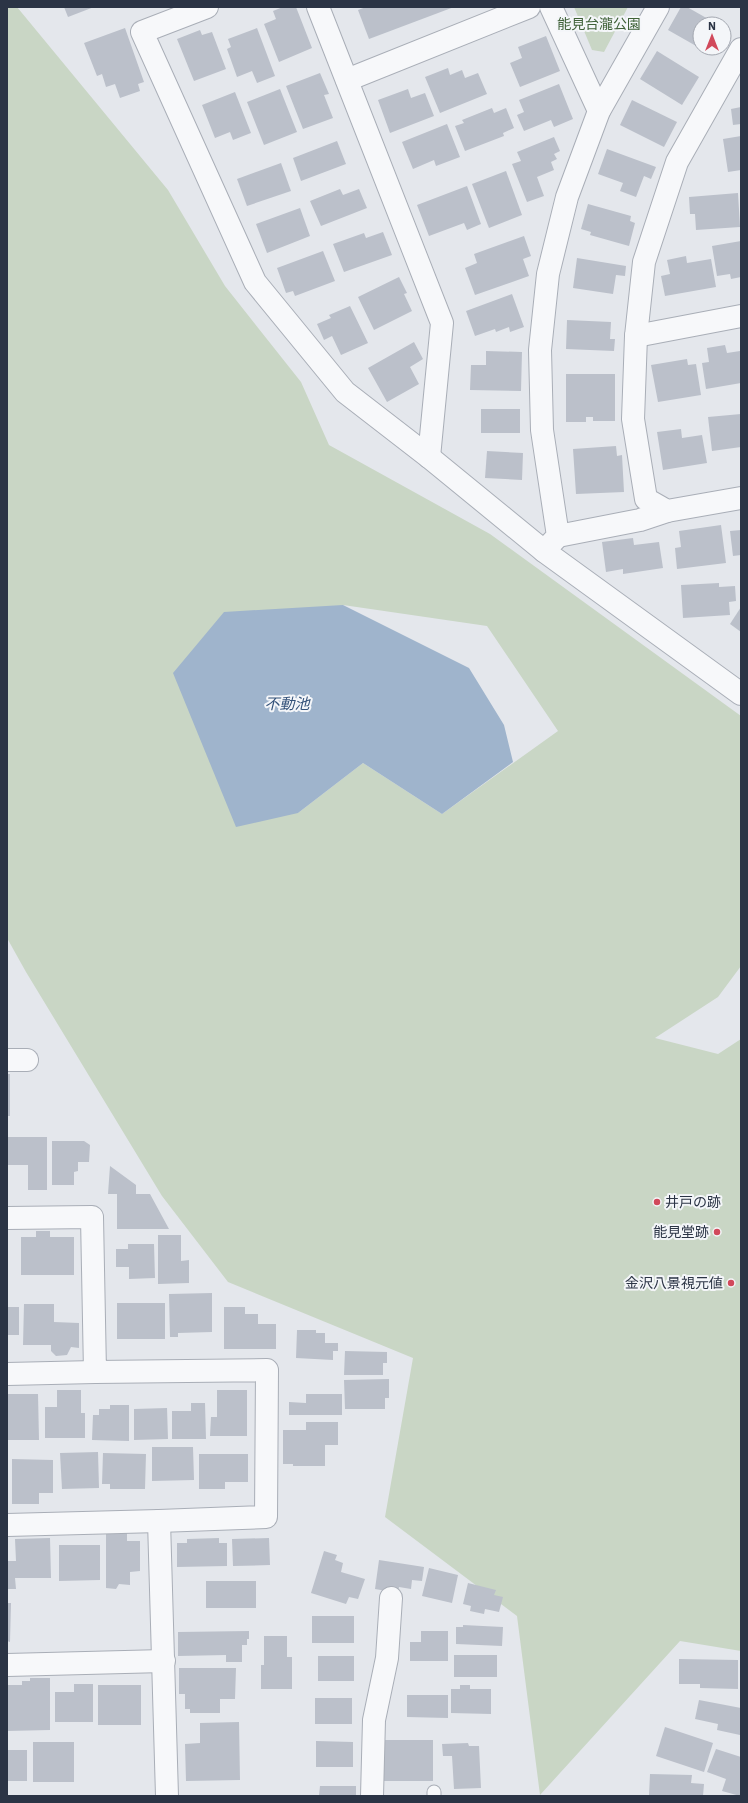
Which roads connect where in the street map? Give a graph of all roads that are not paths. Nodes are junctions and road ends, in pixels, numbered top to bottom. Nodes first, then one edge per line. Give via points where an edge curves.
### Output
1 (207, 7) edge
2 (318, 7) edge
3 (529, 7) edge
4 (551, 7) edge
5 (658, 7) edge
6 (741, 49) edge
7 (347, 80) junction
8 (599, 111) junction
9 (741, 316) edge
10 (636, 336) junction
11 (429, 457) junction
12 (741, 498) edge
13 (667, 511) junction
14 (551, 543) junction
15 (741, 694) edge
16 (7, 1218) edge
17 (95, 1372) junction
18 (7, 1374) edge
19 (159, 1522) junction
20 (7, 1524) edge
21 (390, 1598) dead end
22 (164, 1661) junction
23 (7, 1666) edge
24 (167, 1796) edge
25 (372, 1796) edge

1 - 11 street via 142,32 255,282 345,392
2 - 7 street
3 - 7 street
4 - 8 street
5 - 8 street
6 - 10 street via 676,162 644,262
7 - 11 street via 442,323
8 - 14 street via 567,197 550,266 541,342 542,430
9 - 10 street
10 - 13 street via 633,419 646,499
11 - 14 street
12 - 13 street
13 - 14 street
14 - 15 street
16 - 17 street via 92,1217
17 - 18 street
17 - 19 street via 267,1370 266,1517
19 - 20 street
19 - 22 street
21 - 25 street via 387,1658 374,1720
22 - 23 street
22 - 24 street

